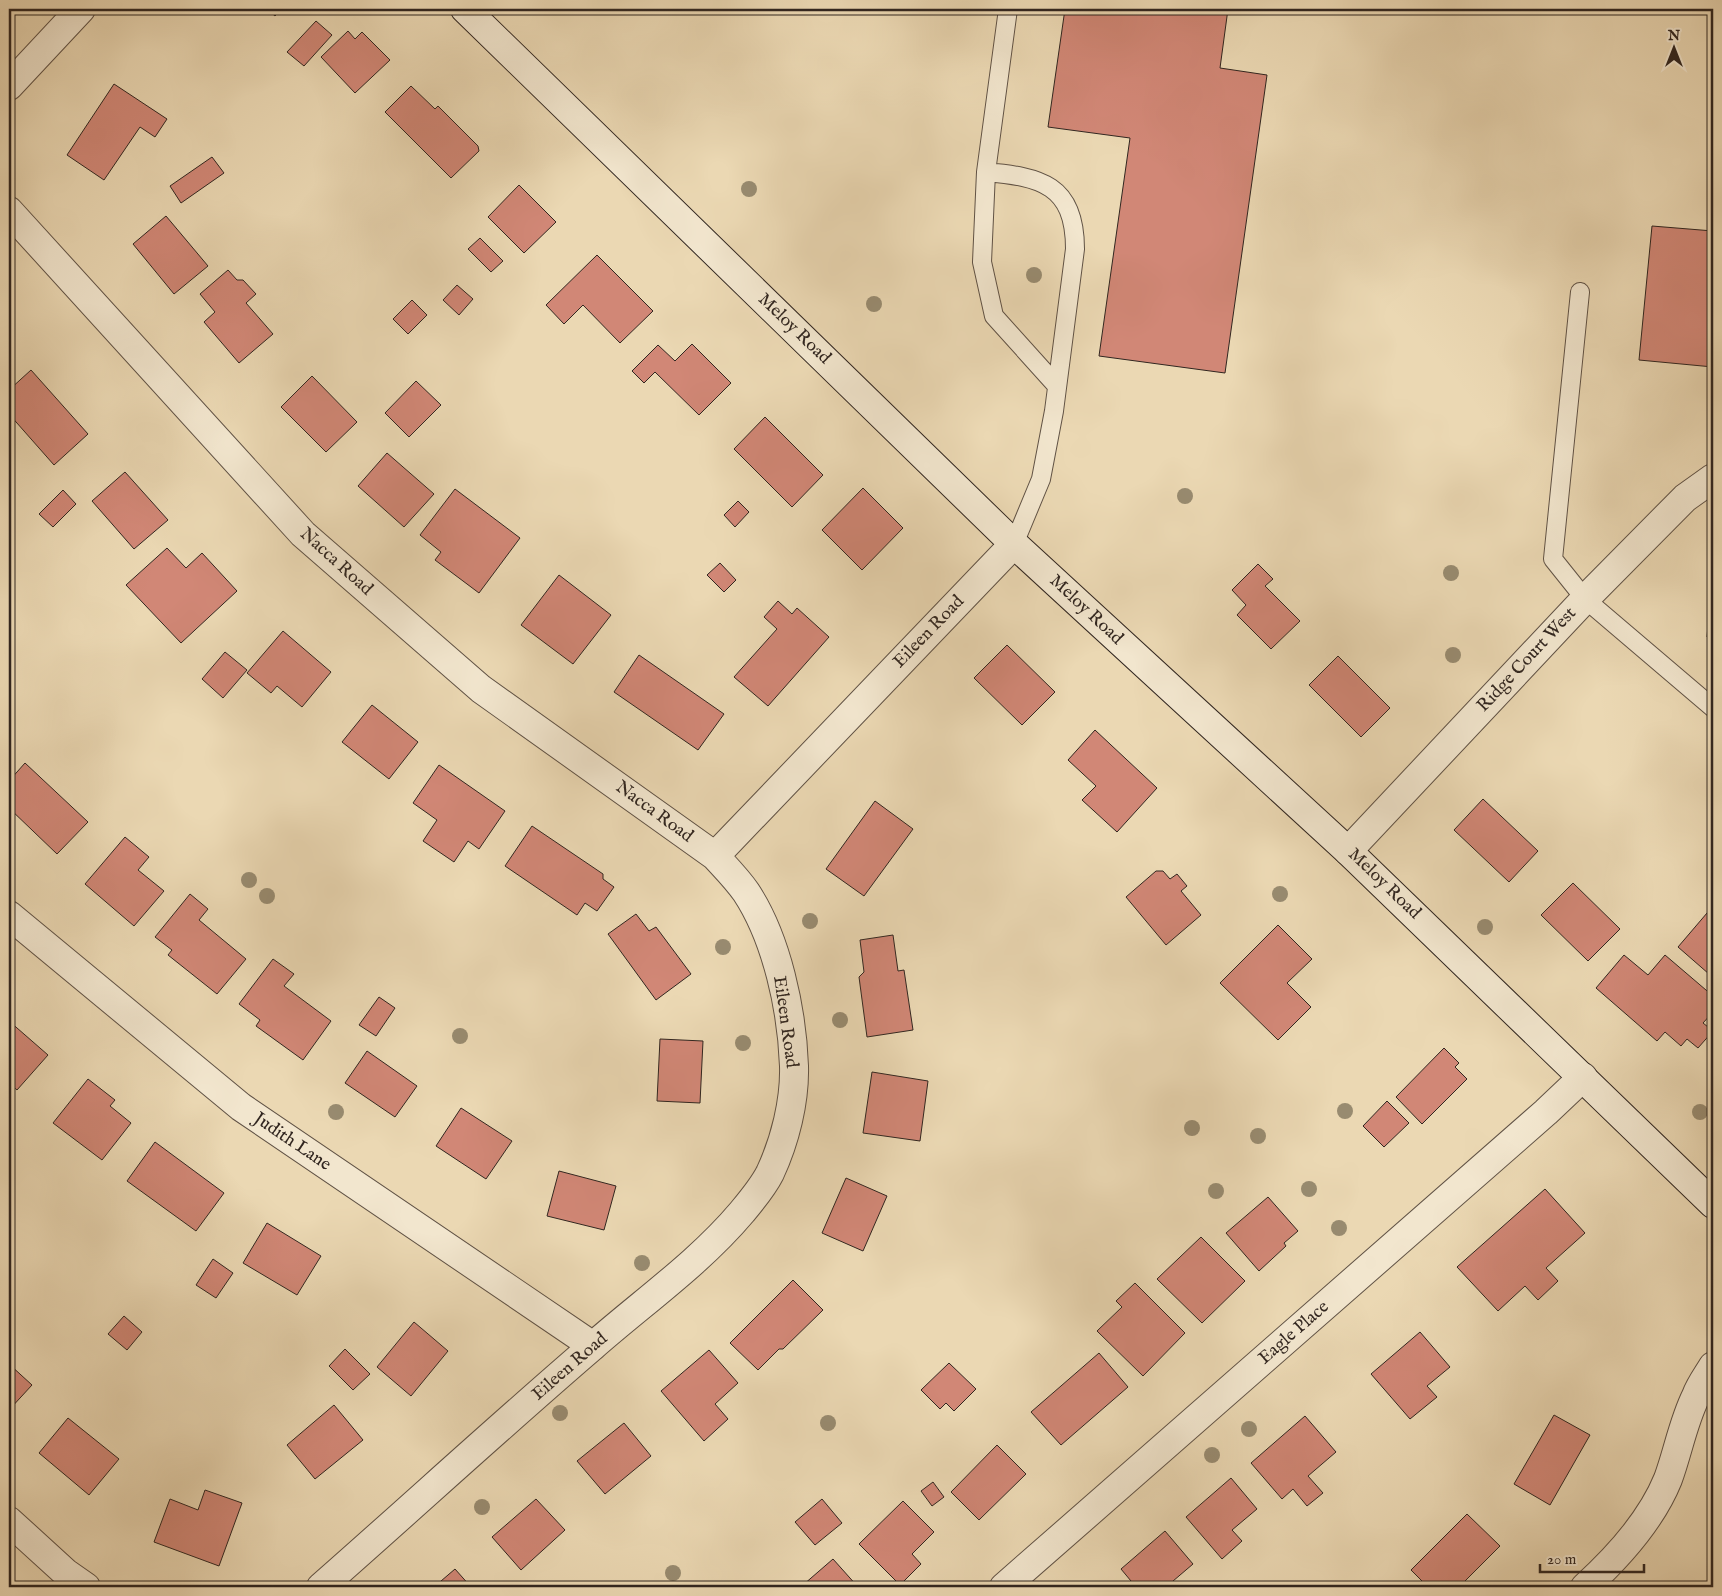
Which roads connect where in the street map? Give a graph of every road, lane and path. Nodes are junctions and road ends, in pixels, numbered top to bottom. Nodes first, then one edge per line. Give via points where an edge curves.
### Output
1 (81, 9) edge
2 (466, 9) edge
3 (1008, 9) edge
4 (9, 86) edge
5 (986, 172) junction
6 (9, 211) edge
7 (1580, 292) dead end
8 (1057, 386) junction
9 (1713, 478) edge
10 (1014, 544) junction
11 (1585, 599) junction
12 (1713, 708) edge
13 (1348, 850) junction
14 (715, 856) junction
15 (9, 915) edge
16 (1584, 1076) junction
17 (1713, 1204) edge
18 (593, 1346) junction
19 (1713, 1366) edge
20 (9, 1521) edge
21 (86, 1587) edge
22 (321, 1587) edge
23 (1004, 1587) edge
24 (1585, 1587) edge

1 - 4 street
2 - 10 street, Meloy Road
3 - 5 lane
5 - 8 lane via 982,262 994,316
5 - 8 lane via 1020,175 1048,186 1061,198 1074,225 1074,249
6 - 14 street, Nacca Road via 303,534 481,689
7 - 11 lane via 1552,559
8 - 10 lane via 1041,479
9 - 11 street, Ridge Court West via 1685,498
10 - 13 street, Meloy Road
10 - 14 street, Eileen Road
11 - 12 lane
11 - 13 street, Ridge Court West
13 - 16 street, Meloy Road
14 - 18 street, Eileen Road via 748,894 770,942 780,974 794,1068 787,1124 770,1174 731,1224 703,1253
15 - 18 street, Judith Lane via 241,1107
16 - 17 street, Meloy Road
16 - 23 street, Eagle Place
18 - 22 street, Eileen Road
19 - 24 street via 1696,1396 1668,1478 1653,1509 1603,1571
20 - 21 street

